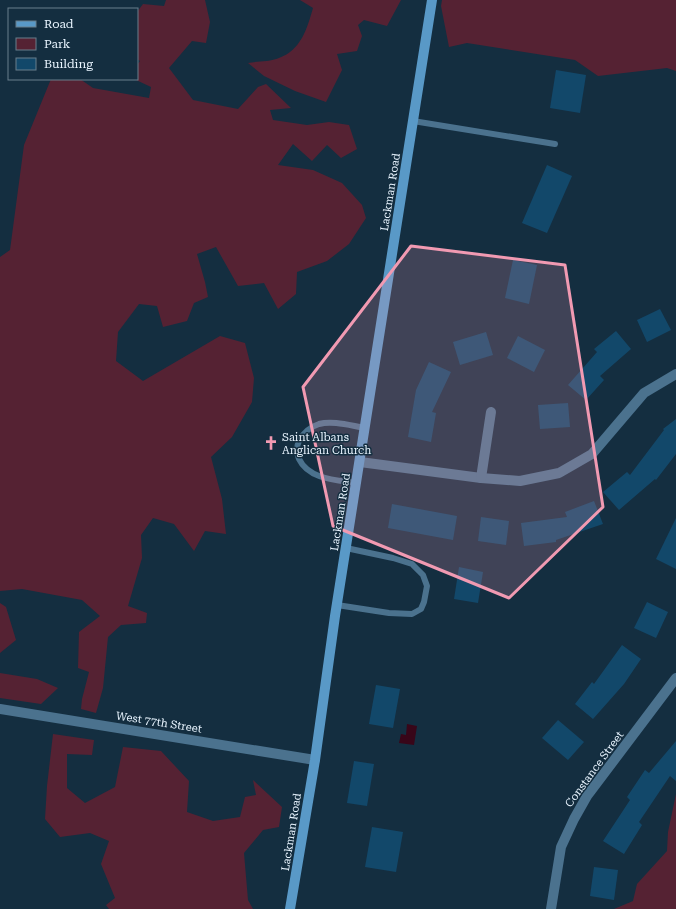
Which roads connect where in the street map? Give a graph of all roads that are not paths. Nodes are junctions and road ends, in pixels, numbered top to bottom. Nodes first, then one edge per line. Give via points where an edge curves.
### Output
1 (432, 0) edge
2 (413, 121) junction
3 (555, 144) dead end
4 (676, 374) edge
5 (491, 412) dead end
6 (366, 428) junction
7 (360, 462) junction
8 (481, 478) junction
9 (357, 483) junction
10 (346, 548) junction
11 (337, 605) junction
12 (676, 678) edge
13 (0, 709) edge
14 (315, 760) junction
15 (290, 909) edge
16 (551, 909) edge

1 - 2 main road, Lackman Road
2 - 3 lane
2 - 6 main road, Lackman Road
4 - 8 street via 644,393 592,454 559,473 520,481
5 - 8 street
6 - 7 main road, Lackman Road
6 - 9 lane via 320,424 307,431 297,445 301,463 305,468 324,478
7 - 8 street
7 - 9 main road, Lackman Road
9 - 10 main road, Lackman Road
10 - 11 main road, Lackman Road
10 - 11 lane via 412,564 423,575 427,586 421,608 412,614
11 - 14 main road, Lackman Road
12 - 16 street, Constance Street via 587,796 574,819 561,847
13 - 14 street, West 77th Street
14 - 15 main road, Lackman Road

